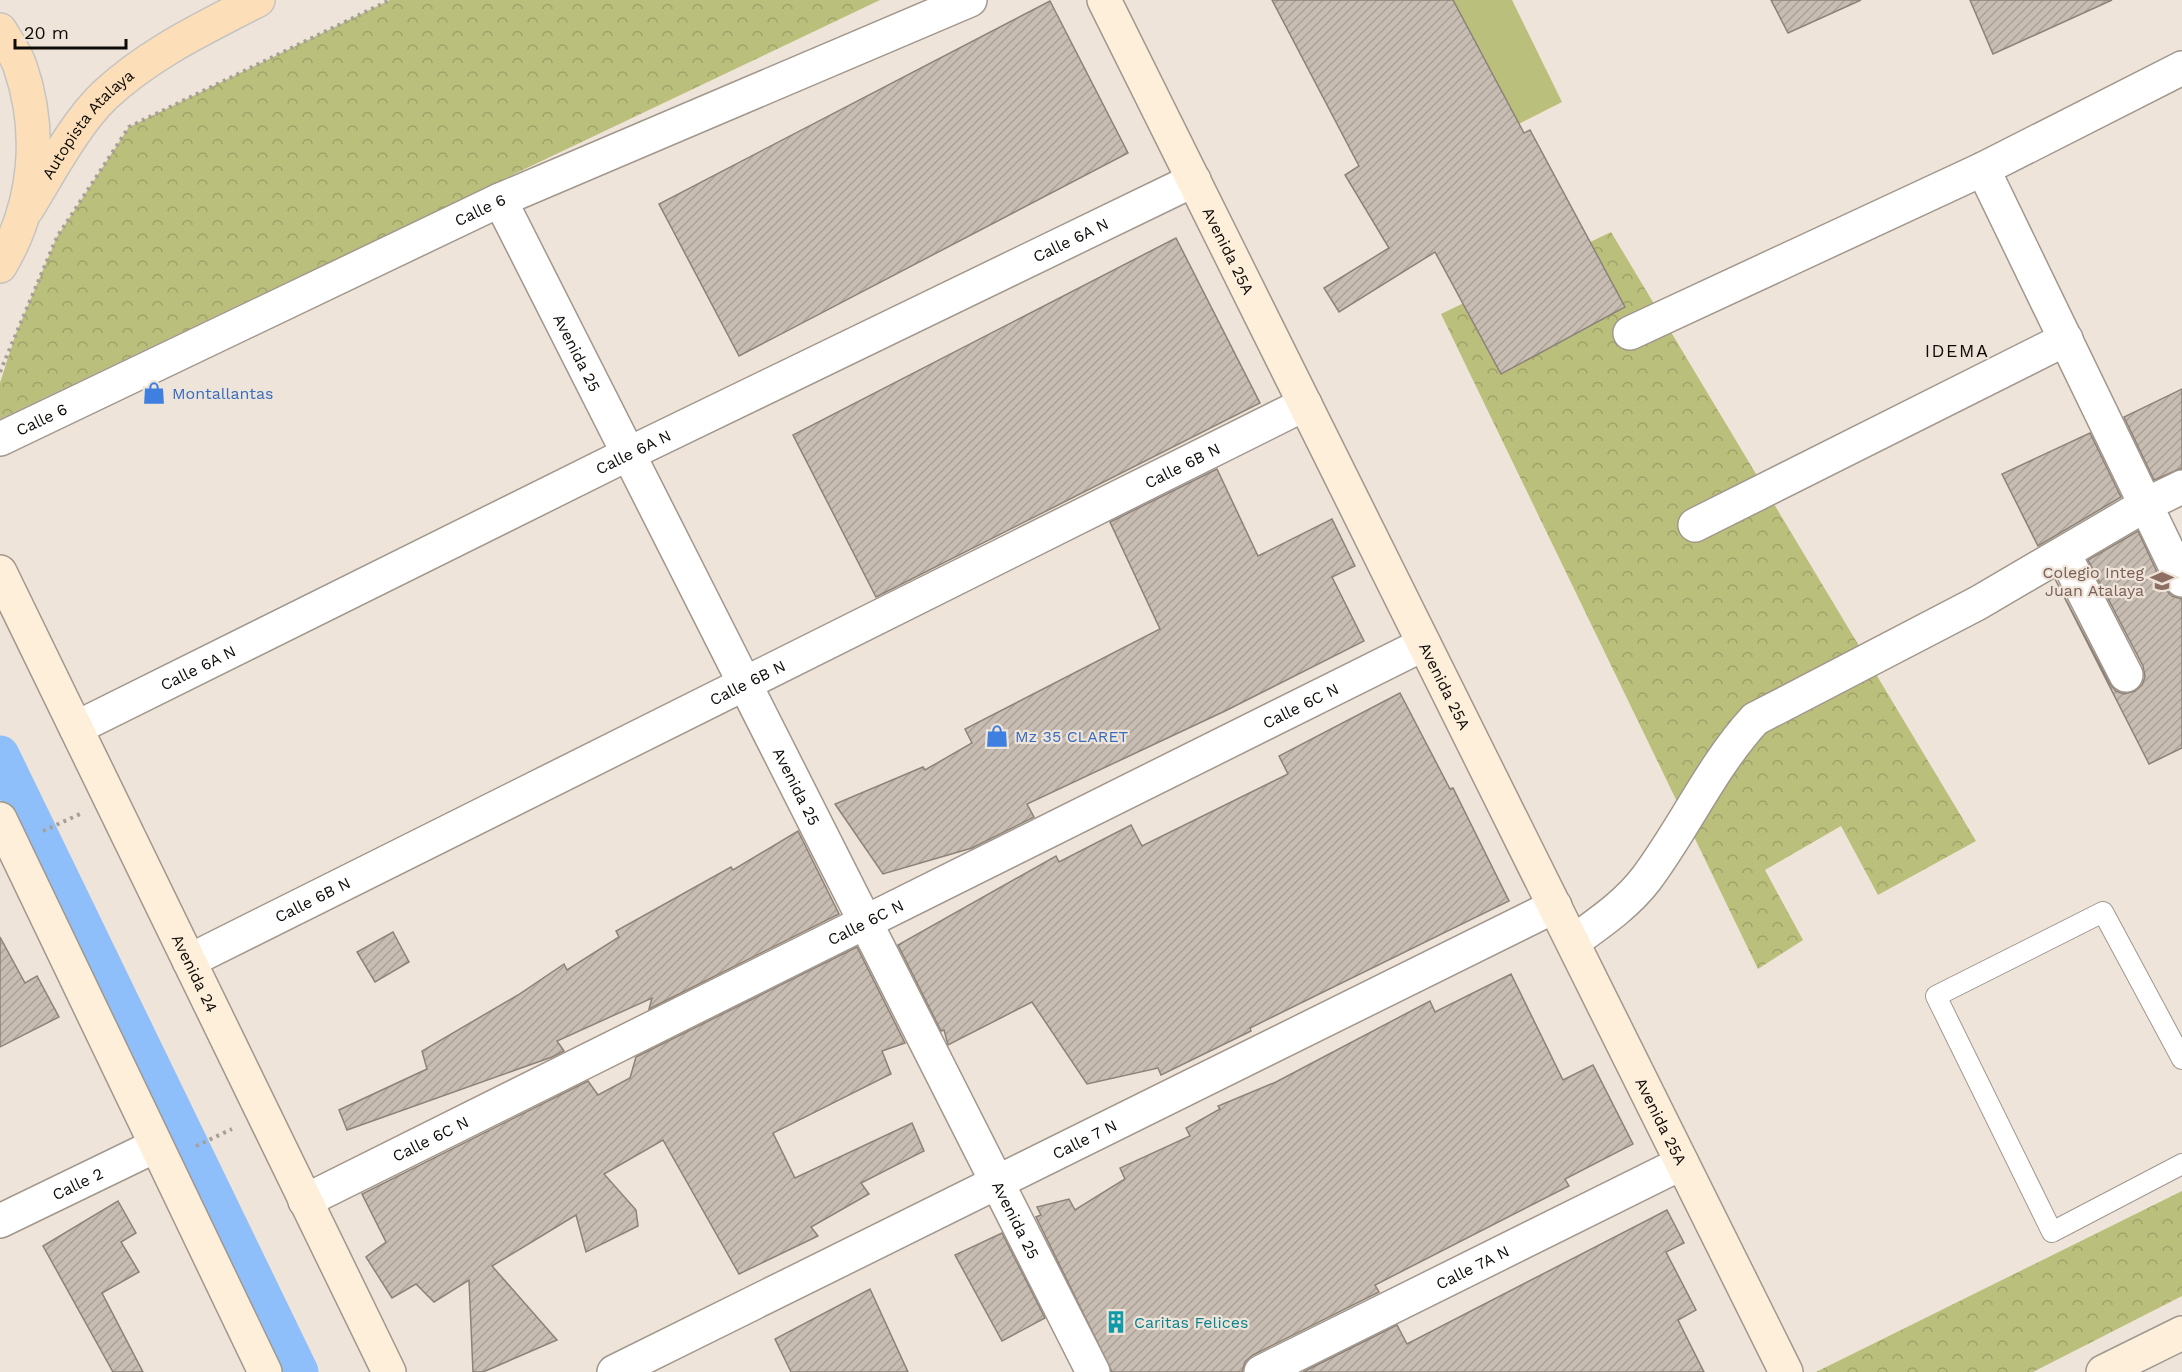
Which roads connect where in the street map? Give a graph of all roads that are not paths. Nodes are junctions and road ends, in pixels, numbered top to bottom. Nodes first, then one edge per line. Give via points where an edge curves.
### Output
1 (258, 0) edge
2 (970, 0) edge
3 (1104, 0) edge
4 (0, 30) edge
5 (2182, 68) edge
6 (1983, 168) junction
7 (1194, 180) junction
8 (500, 200) junction
9 (27, 209) junction
10 (0, 266) edge
11 (1630, 333) dead end
12 (2066, 339) junction
13 (1305, 404) junction
14 (0, 439) edge
15 (628, 454) junction
16 (2182, 487) edge
17 (2147, 504) junction
18 (1695, 525) dead end
19 (2064, 554) junction
20 (0, 572) edge
21 (2182, 580) edge
22 (1424, 644) junction
23 (2126, 675) dead end
24 (744, 683) junction
25 (76, 728) junction
26 (11, 838) edge
27 (1555, 906) junction
28 (865, 922) junction
29 (1573, 942) junction
30 (189, 961) junction
31 (2182, 1059) edge
32 (155, 1146) junction
33 (1682, 1163) junction
34 (2182, 1164) edge
35 (996, 1182) junction
36 (306, 1201) junction
37 (0, 1221) edge
38 (2182, 1333) edge
39 (265, 1372) edge
40 (389, 1372) edge
41 (614, 1372) edge
42 (1093, 1372) edge
43 (1261, 1372) edge
44 (1786, 1372) edge
45 (2103, 1372) edge

1 - 9 main road, Autopista Atalaya via 166,47 104,96 63,149
2 - 8 street, Calle 6
3 - 7 street, Avenida 25A
4 - 9 main road via 19,64 31,103 35,135
5 - 6 street
6 - 11 street
6 - 12 street
7 - 13 street, Avenida 25A
7 - 15 street, Calle 6A N
8 - 14 street, Calle 6
8 - 15 street, Avenida 25
9 - 10 main road
12 - 17 street
12 - 18 street
13 - 22 street, Avenida 25A
13 - 24 street, Calle 6B N
15 - 24 street, Avenida 25
15 - 25 street, Calle 6A N
16 - 17 street
17 - 19 street
17 - 21 street
19 - 23 street
19 - 29 street via 1755,719 1735,741 1646,879 1613,914
20 - 25 street, Avenida 24
22 - 27 street, Avenida 25A
22 - 28 street, Calle 6C N
24 - 28 street, Avenida 25
24 - 30 street, Calle 6B N
25 - 30 street, Avenida 24
26 - 32 street
27 - 29 street, Avenida 25A
27 - 35 street, Calle 7 N
28 - 35 street, Avenida 25
28 - 36 street, Calle 6C N
29 - 33 street, Avenida 25A
30 - 36 street, Avenida 24
31 - 34 lane via 2103,912 1936,996 2052,1232
32 - 37 street, Calle 2
32 - 39 street
33 - 43 street, Calle 7A N
33 - 44 street, Avenida 25A
35 - 41 street, Calle 7 N
35 - 42 street, Avenida 25
36 - 40 street, Avenida 24
38 - 45 street

